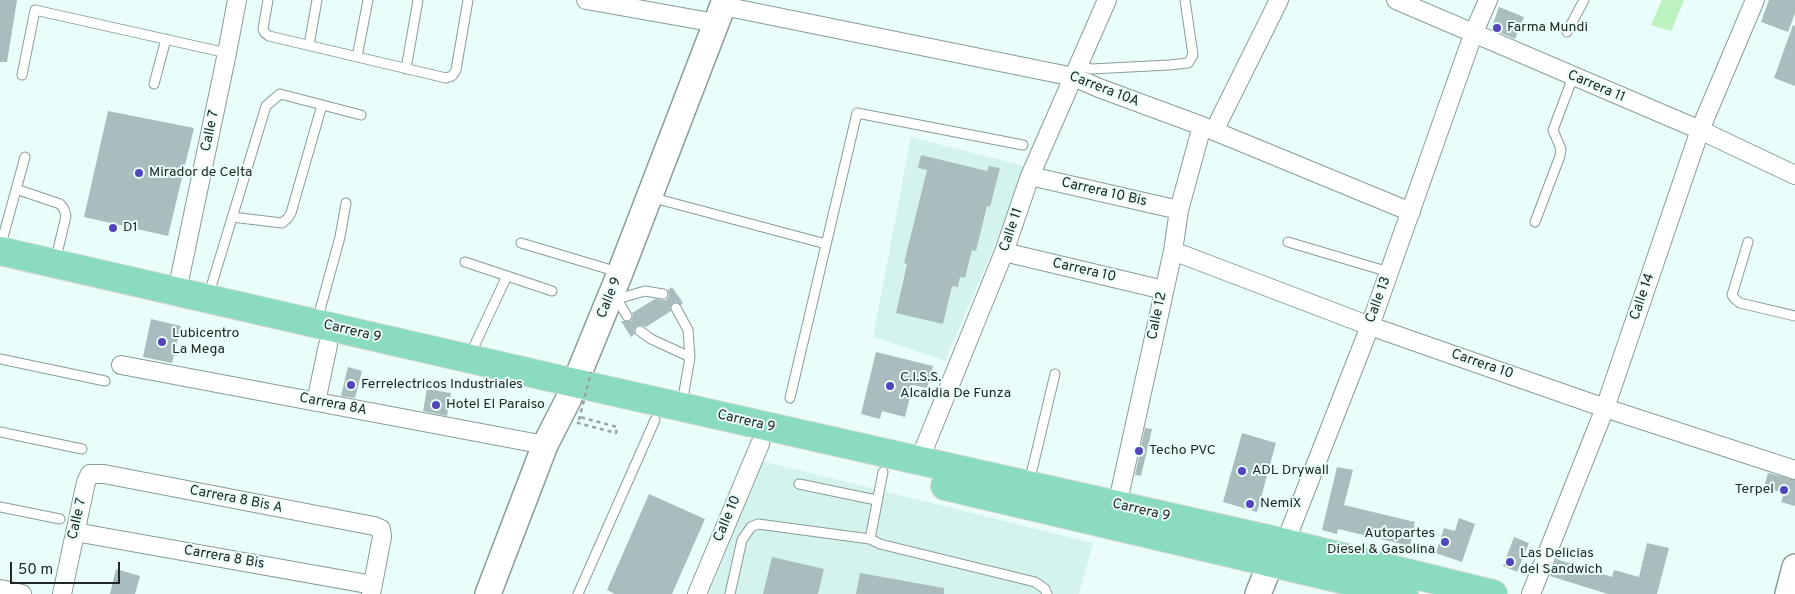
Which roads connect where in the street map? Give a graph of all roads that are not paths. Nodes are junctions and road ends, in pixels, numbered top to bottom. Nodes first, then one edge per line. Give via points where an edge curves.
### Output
1 (37, 0) edge
2 (237, 0) edge
3 (268, 0) edge
4 (317, 0) edge
5 (368, 0) edge
6 (418, 0) edge
7 (468, 0) edge
8 (586, 0) edge
9 (1107, 0) edge
10 (1185, 0) edge
11 (1279, 0) edge
12 (1396, 0) edge
13 (1488, 0) edge
14 (1584, 0) edge
15 (1755, 0) edge
16 (35, 10) junction
17 (722, 10) edge
18 (1474, 32) junction
19 (1567, 32) dead end
20 (166, 39) junction
21 (309, 45) junction
22 (227, 53) junction
23 (357, 57) junction
24 (406, 69) junction
25 (1076, 71) junction
26 (22, 75) dead end
27 (1573, 77) junction
28 (154, 84) dead end
29 (322, 104) junction
30 (361, 114) dead end
31 (1208, 129) junction
32 (1700, 130) junction
33 (1023, 145) dead end
34 (25, 157) dead end
35 (1795, 175) edge
36 (1030, 176) junction
37 (16, 189) junction
38 (650, 197) junction
39 (346, 202) dead end
40 (1179, 210) junction
41 (1412, 212) junction
42 (232, 217) junction
43 (1535, 222) dead end
44 (1288, 242) dead end
45 (1748, 242) dead end
46 (521, 243) dead end
47 (826, 244) junction
48 (0, 250) edge
49 (1173, 251) junction
50 (1004, 252) junction
51 (465, 262) dead end
52 (55, 264) junction
53 (0, 270) edge
54 (620, 272) junction
55 (1390, 272) junction
56 (508, 276) junction
57 (1164, 290) junction
58 (177, 291) junction
59 (552, 291) dead end
60 (663, 294) dead end
61 (208, 298) junction
62 (617, 306) junction
63 (676, 308) dead end
64 (1795, 316) edge
65 (1370, 326) junction
66 (640, 331) dead end
67 (323, 334) junction
68 (690, 356) junction
69 (468, 358) junction
70 (0, 359) edge
71 (121, 365) dead end
72 (1055, 374) dead end
73 (105, 381) dead end
74 (790, 398) dead end
75 (316, 402) junction
76 (576, 402) junction
77 (682, 407) junction
78 (1604, 408) junction
79 (656, 420) junction
80 (0, 432) edge
81 (545, 444) junction
82 (760, 444) junction
83 (82, 449) dead end
84 (919, 461) junction
85 (1795, 470) edge
86 (883, 472) junction
87 (90, 474) joint
88 (799, 484) dead end
89 (1028, 486) junction
90 (876, 500) junction
91 (1118, 506) junction
92 (0, 507) edge
93 (60, 519) dead end
94 (75, 532) junction
95 (870, 540) junction
96 (1278, 552) junction
97 (372, 590) edge
98 (62, 594) edge
99 (488, 594) edge
100 (578, 594) edge
101 (697, 594) edge
102 (730, 594) edge
103 (1046, 594) edge
104 (1258, 594) edge
105 (1404, 594) edge
106 (1493, 594) edge
107 (1531, 594) edge

1 - 16 lane
2 - 22 street, Calle 7
3 - 21 lane via 265,33
4 - 21 lane
5 - 23 lane
6 - 24 lane
7 - 24 lane via 456,70 452,76 446,78
8 - 17 street, Carrera 10A
9 - 25 street, Calle 11
10 - 25 lane via 1193,55 1188,62
11 - 31 street, Calle 12
12 - 18 street, Carrera 11
13 - 18 street, Calle 13
14 - 19 lane
15 - 32 street, Calle 14
16 - 20 lane
16 - 26 lane
17 - 25 street, Carrera 10A
17 - 38 main road, Calle 9
18 - 27 street, Carrera 11
18 - 41 street, Calle 13
20 - 22 lane
20 - 28 lane
21 - 23 lane
22 - 58 street, Calle 7
23 - 24 lane
25 - 31 street, Carrera 10A via 1099,88
25 - 36 street, Calle 11
27 - 32 street, Carrera 11
27 - 43 lane via 1553,130 1561,149 1560,156
29 - 30 lane
29 - 42 lane via 287,219 282,223
29 - 42 lane via 280,94 266,106
31 - 40 street, Calle 12
31 - 41 street, Carrera 10A
32 - 35 street, Carrera 11
32 - 78 street, Calle 14
33 - 47 lane via 857,113
34 - 37 lane
36 - 40 street, Carrera 10 Bis
36 - 50 street, Calle 11
37 - 48 lane
37 - 52 lane via 60,204 64,209 66,216
38 - 47 lane
38 - 54 main road, Calle 9
39 - 67 lane via 340,237 322,298
40 - 49 street, Calle 12
41 - 55 street, Calle 13
42 - 61 lane
44 - 55 lane
45 - 64 lane via 1732,295 1740,303
46 - 54 lane
47 - 74 lane
48 - 52 main road, Carrera 9
49 - 57 street, Calle 12
49 - 65 street, Carrera 10
50 - 57 street, Carrera 10
50 - 84 street, Calle 11
51 - 56 lane
52 - 58 main road, Carrera 9
53 - 67 main road, Carrera 9
54 - 62 main road, Calle 9
55 - 65 street, Calle 13
56 - 59 lane
56 - 69 lane
57 - 91 street, Calle 12
58 - 61 main road, Carrera 9
60 - 62 lane via 645,291
61 - 67 main road, Carrera 9
62 - 76 main road, Calle 9
63 - 68 lane via 688,330
65 - 78 street, Carrera 10
65 - 96 street, Calle 13
66 - 68 lane
67 - 69 main road, Carrera 9
67 - 75 street
67 - 76 main road, Carrera 9
68 - 77 lane
69 - 76 main road, Carrera 9
70 - 73 lane
71 - 75 street, Carrera 8A
72 - 89 lane
75 - 81 street, Carrera 8A
76 - 77 main road, Carrera 9
76 - 79 main road, Carrera 9
76 - 81 main road, Calle 9
77 - 84 main road, Carrera 9
78 - 85 street, Carrera 10
78 - 107 street, Calle 14
79 - 82 main road, Carrera 9
79 - 100 lane
80 - 83 lane
81 - 99 main road, Calle 9
82 - 86 main road, Carrera 9
82 - 101 street, Calle 10
84 - 89 main road, Carrera 9
86 - 90 lane
86 - 96 main road, Carrera 9
87 - 94 street, Calle 7
87 - 97 street, Carrera 8 Bis A via 374,526 380,529 382,537
88 - 90 lane
89 - 91 main road, Carrera 9
90 - 95 lane
91 - 96 main road, Carrera 9
92 - 93 lane
94 - 97 street, Carrera 8 Bis
94 - 98 street, Calle 7
95 - 102 lane via 758,524 751,526 742,540
95 - 103 lane via 1035,582 1045,589
96 - 104 main road, Calle 13
96 - 105 main road, Carrera 9
96 - 106 main road, Carrera 9

